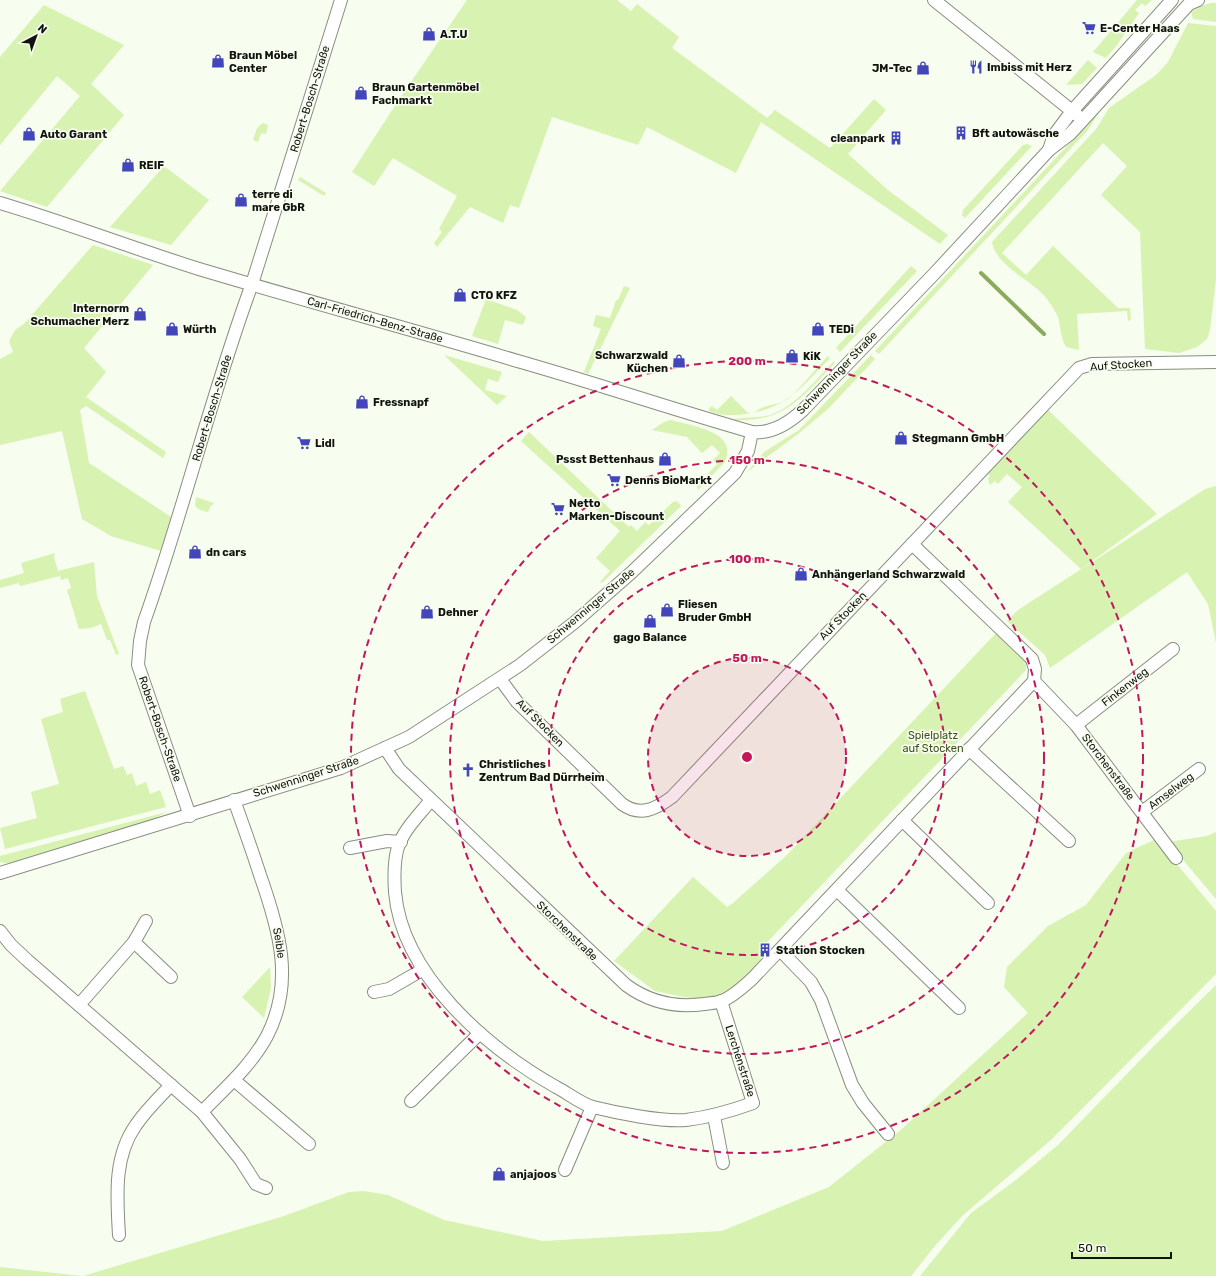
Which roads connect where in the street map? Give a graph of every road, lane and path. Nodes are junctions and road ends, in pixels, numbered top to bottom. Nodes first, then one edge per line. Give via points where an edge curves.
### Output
1 (341, 0) edge
2 (934, 0) edge
3 (1198, 0) edge
4 (1171, 2) edge
5 (1072, 111) junction
6 (1082, 120) junction
7 (1049, 150) junction
8 (0, 203) edge
9 (252, 284) junction
10 (1216, 362) edge
11 (752, 432) junction
12 (912, 544) junction
13 (1173, 649) dead end
14 (500, 679) junction
15 (1034, 681) junction
16 (1076, 725) junction
17 (385, 748) junction
18 (969, 750) junction
19 (1199, 770) dead end
20 (234, 800) junction
21 (432, 800) junction
22 (1142, 812) junction
23 (190, 816) junction
24 (902, 820) junction
25 (1069, 841) dead end
26 (401, 842) junction
27 (350, 848) dead end
28 (1176, 858) dead end
29 (0, 873) edge
30 (837, 890) junction
31 (988, 903) dead end
32 (146, 921) dead end
33 (0, 931) edge
34 (134, 942) junction
35 (780, 950) junction
36 (422, 970) junction
37 (172, 977) dead end
38 (374, 992) dead end
39 (721, 1001) junction
40 (79, 1005) junction
41 (959, 1008) dead end
42 (480, 1033) junction
43 (234, 1080) junction
44 (171, 1085) junction
45 (411, 1101) dead end
46 (592, 1107) junction
47 (202, 1112) junction
48 (714, 1116) junction
49 (888, 1134) dead end
50 (309, 1144) dead end
51 (723, 1162) dead end
52 (565, 1170) dead end
53 (266, 1188) dead end
54 (119, 1235) dead end

1 - 9 street, Robert-Bosch-Straße
2 - 5 street
3 - 6 street, Schwenninger Straße via 1189,4
4 - 5 street, Schwenninger Straße
5 - 6 street
5 - 7 street, Schwenninger Straße via 1054,135
6 - 7 street, Schwenninger Straße via 1070,134
7 - 11 street, Schwenninger Straße via 934,274 802,410 780,426 761,433
8 - 9 street, Carl-Friedrich-Benz-Straße
9 - 11 street, Carl-Friedrich-Benz-Straße
9 - 23 street, Robert-Bosch-Straße via 144,622 140,642 138,665
10 - 12 street, Auf Stocken via 1092,364 1079,368
11 - 14 street, Schwenninger Straße via 748,451 735,473 608,593
12 - 14 street, Auf Stocken via 672,797 650,810 629,809 622,804 517,702
12 - 15 street via 1032,659 1035,669
13 - 16 street, Finkenweg
14 - 17 street, Schwenninger Straße via 409,737
15 - 16 street, Storchenstraße
15 - 18 street, Storchenstraße
16 - 22 street, Storchenstraße
17 - 20 street, Schwenninger Straße via 340,768
17 - 21 street, Storchenstraße via 399,769
18 - 24 street, Storchenstraße
18 - 25 street
19 - 22 street, Amselweg
20 - 23 street, Schwenninger Straße
20 - 43 street, Seible via 275,917 282,951 283,973 274,1019 256,1053
21 - 26 street, Lerchenstraße
21 - 39 street, Storchenstraße via 626,986 639,995 668,1004 684,1006
22 - 28 street, Storchenstraße
23 - 29 street, Schwenninger Straße
24 - 30 street, Storchenstraße
24 - 31 street
26 - 27 street via 387,841
26 - 36 street, Lerchenstraße via 394,877 396,908
30 - 35 street, Storchenstraße
30 - 41 street
32 - 34 street
33 - 40 street via 11,945
34 - 37 street
34 - 40 street
35 - 39 street, Storchenstraße via 738,992
35 - 49 street via 812,982 852,1085
36 - 38 street via 389,989
36 - 42 street, Lerchenstraße
39 - 48 street, Lerchenstraße via 754,1103
40 - 44 street
42 - 45 street
42 - 46 street, Lerchenstraße via 528,1071
43 - 47 street, Seible
43 - 50 street
44 - 47 street
44 - 54 street via 136,1125 121,1156 116,1194
46 - 48 street, Lerchenstraße via 641,1116 684,1120
46 - 52 street
47 - 53 street via 240,1159 256,1184
48 - 51 street

